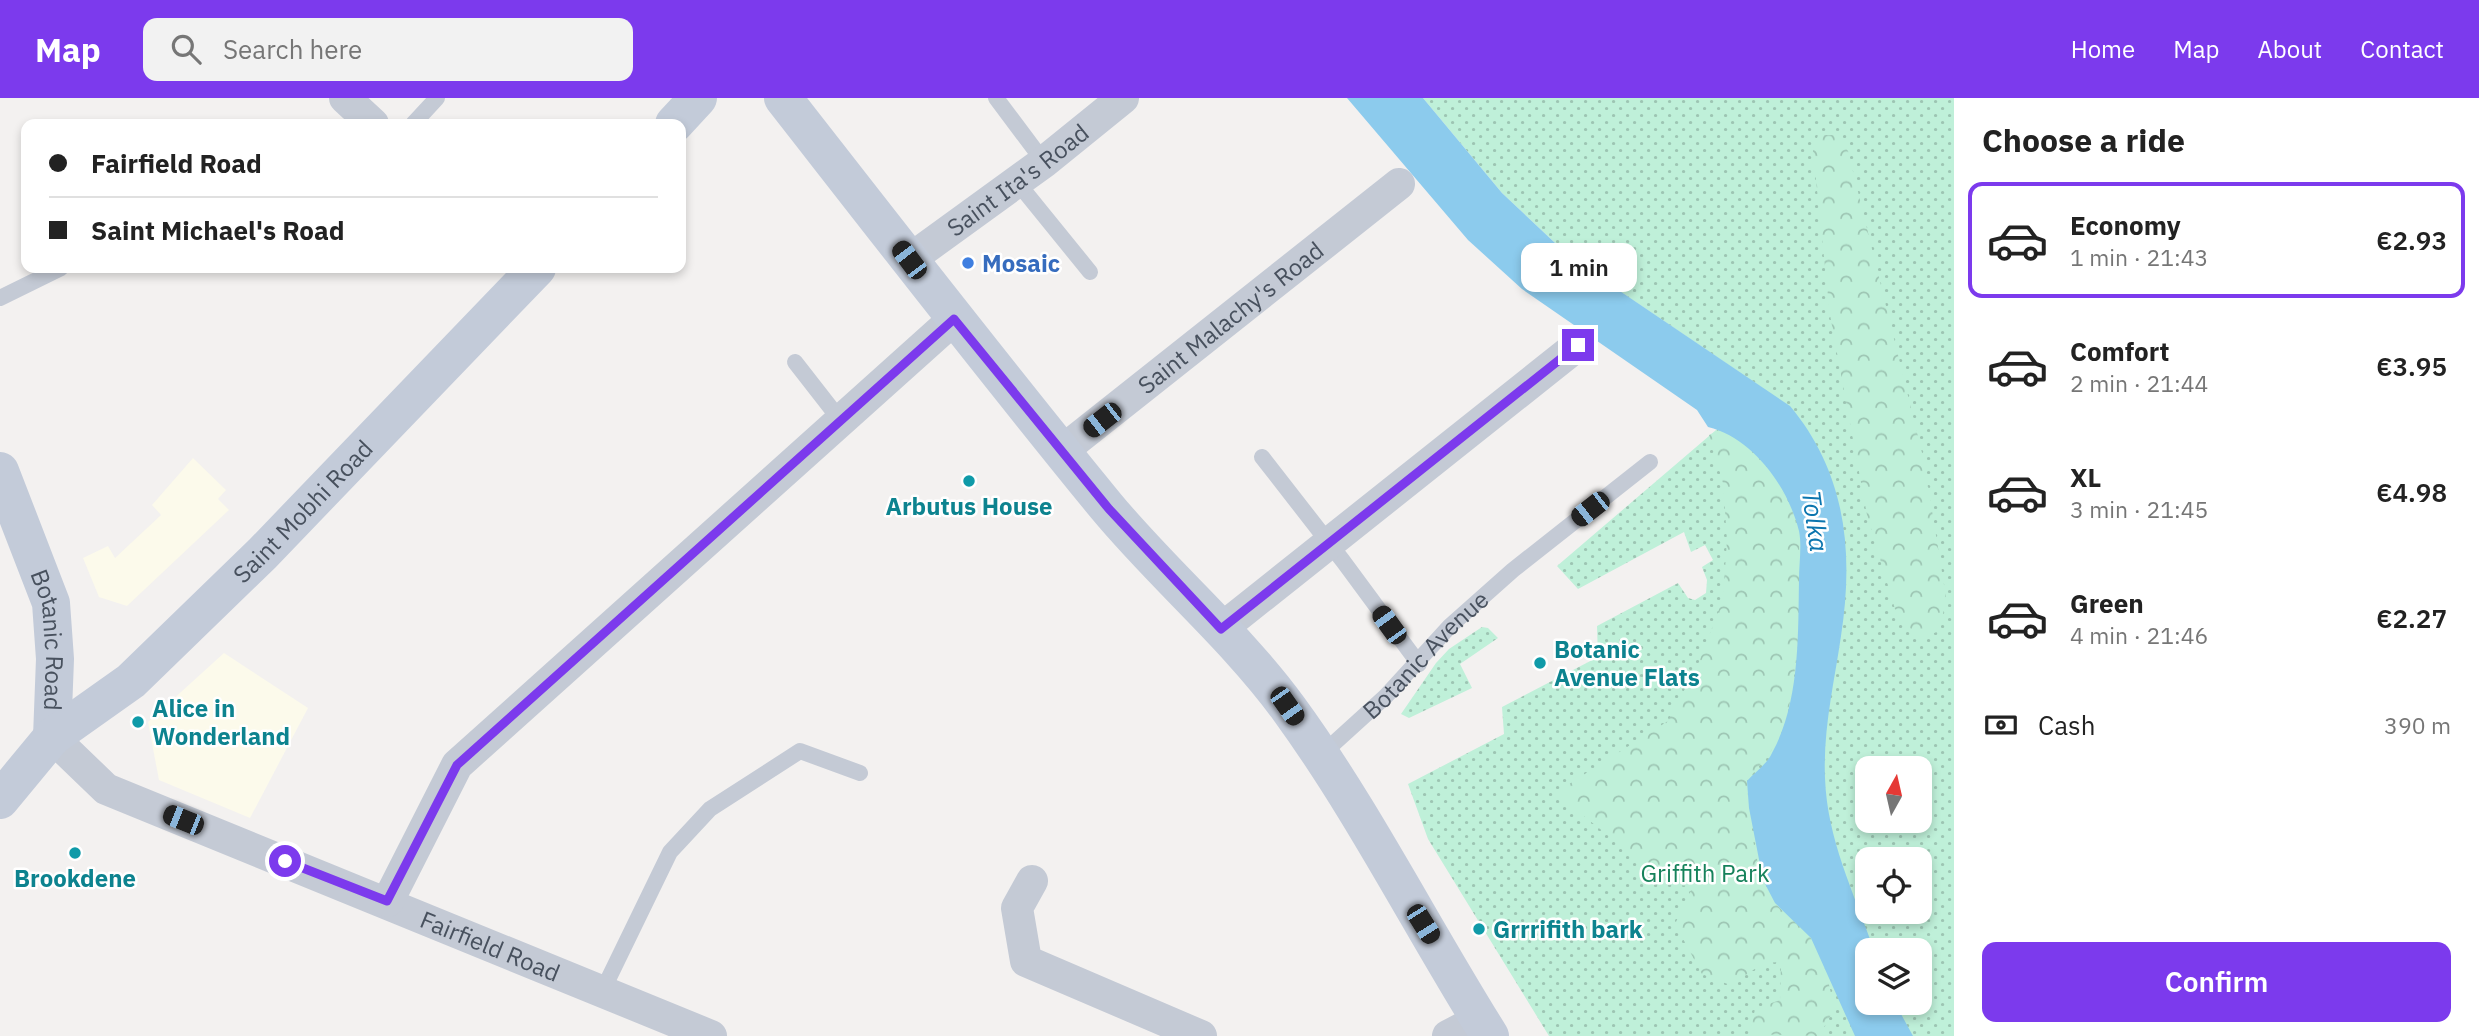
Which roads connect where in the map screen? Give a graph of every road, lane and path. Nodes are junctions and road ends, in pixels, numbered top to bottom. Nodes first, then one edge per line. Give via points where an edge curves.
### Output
1 (345, 98) edge
2 (437, 98) edge
3 (698, 98) edge
4 (783, 98) edge
5 (996, 98) edge
6 (1123, 98) edge
7 (368, 119) edge
8 (418, 119) edge
9 (679, 119) edge
10 (1044, 162) junction
11 (1017, 182) junction
12 (1399, 184) dead end
13 (909, 260) junction
14 (1090, 272) dead end
15 (51, 273) edge
16 (531, 273) edge
17 (0, 298) edge
18 (954, 319) junction
19 (1578, 345) dead end
20 (794, 362) dead end
21 (842, 421) junction
22 (1062, 450) junction
23 (1262, 457) dead end
24 (1650, 462) dead end
25 (0, 471) edge
26 (1329, 543) junction
27 (1221, 629) junction
28 (1419, 664) junction
29 (52, 737) junction
30 (1321, 755) junction
31 (860, 773) dead end
32 (0, 800) edge
33 (1032, 881) dead end
34 (387, 901) junction
35 (602, 992) junction
36 (1473, 1030) edge
37 (711, 1036) edge
38 (1201, 1036) edge

1 - 7 street
2 - 8 lane
3 - 9 street
4 - 13 street
5 - 10 lane
6 - 10 street, Saint Ita's Road
10 - 11 street, Saint Ita's Road
11 - 13 street, Saint Ita's Road
11 - 14 lane
12 - 22 street, Saint Malachy's Road
13 - 18 street
15 - 17 lane
16 - 29 street, Saint Mobhi Road via 262,554 142,671
18 - 21 street
18 - 22 street
19 - 26 street
20 - 21 lane
21 - 34 street via 457,765
22 - 27 street via 1109,509
23 - 26 lane
24 - 28 lane, Botanic Avenue via 1530,555 1450,626
25 - 29 street, Botanic Road via 51,603 55,659
26 - 27 street
26 - 28 lane
27 - 30 street via 1287,706
28 - 30 lane, Botanic Avenue
29 - 32 street, Botanic Road
29 - 34 street, Fairfield Road via 106,789
30 - 36 street
31 - 35 lane via 800,751 710,808 670,852
33 - 38 street via 1017,908 1026,961
34 - 35 street, Fairfield Road
35 - 37 street, Fairfield Road

